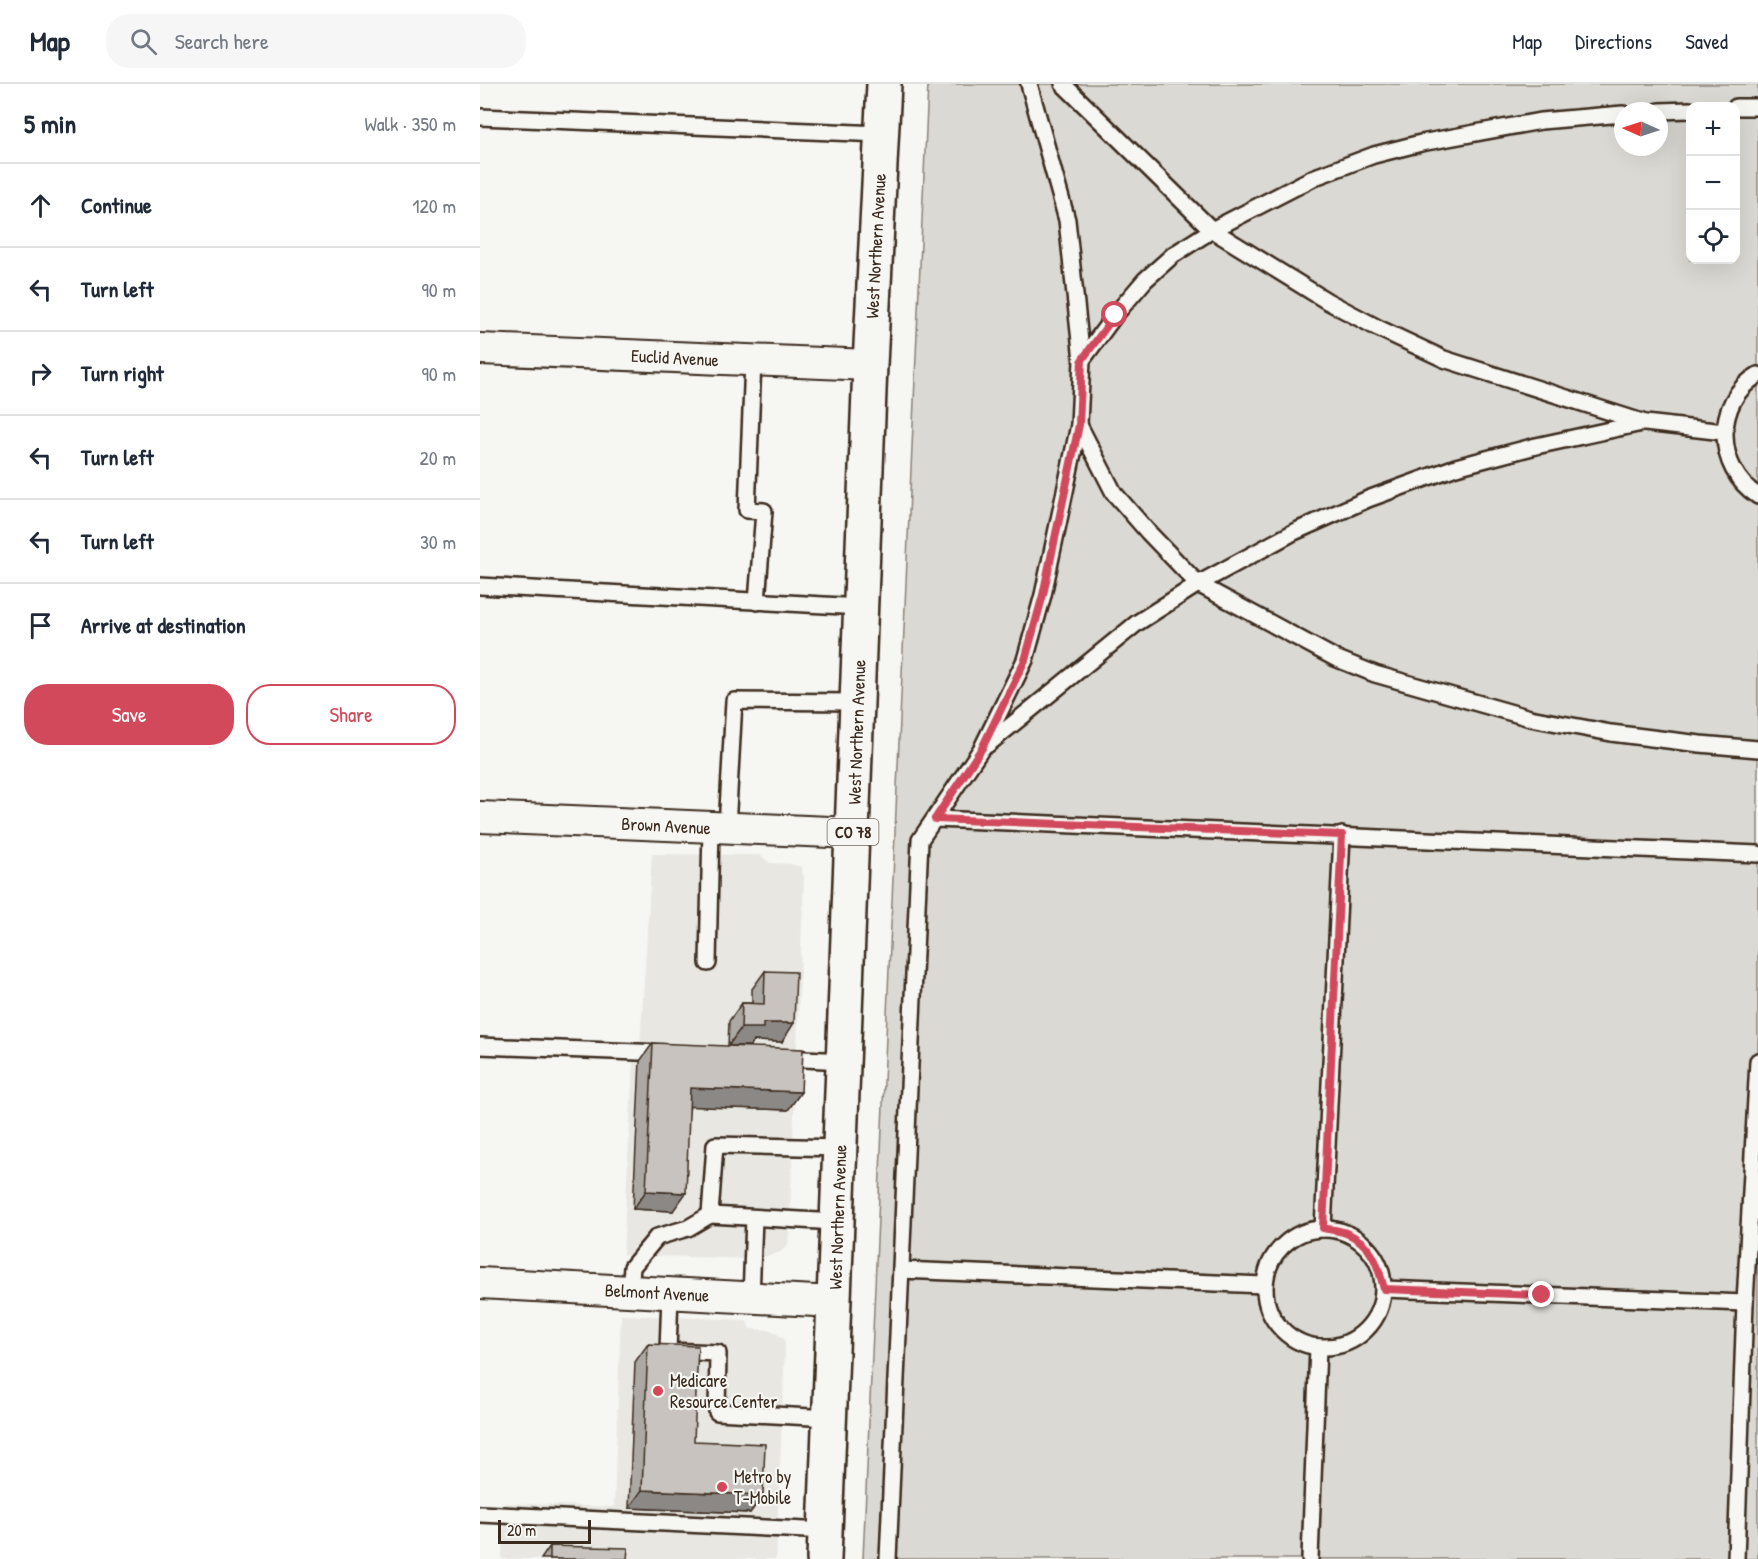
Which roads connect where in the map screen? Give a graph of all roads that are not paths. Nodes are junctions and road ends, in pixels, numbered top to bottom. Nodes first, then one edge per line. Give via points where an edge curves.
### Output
1 (884, 84) edge
2 (1029, 84) edge
3 (1063, 84) edge
4 (1758, 106) edge
5 (1740, 107) edge
6 (1686, 110) edge
7 (1668, 111) edge
8 (1614, 115) edge
9 (480, 117) edge
10 (881, 134) junction
11 (1212, 230) junction
12 (480, 349) edge
13 (1082, 360) junction
14 (753, 361) junction
15 (870, 365) junction
16 (1758, 375) edge
17 (1645, 423) junction
18 (1079, 425) junction
19 (1724, 432) junction
20 (1758, 496) edge
21 (1198, 584) junction
22 (480, 586) edge
23 (757, 602) junction
24 (861, 607) junction
25 (858, 702) junction
26 (982, 748) junction
27 (1758, 749) edge
28 (480, 817) edge
29 (935, 819) junction
30 (719, 828) junction
31 (853, 833) junction
32 (1342, 835) junction
33 (1758, 854) edge
34 (708, 963) dead end
35 (480, 1046) edge
36 (680, 1054) edge
37 (774, 1058) edge
38 (844, 1061) junction
39 (1758, 1061) edge
40 (840, 1148) junction
41 (710, 1215) junction
42 (754, 1218) junction
43 (837, 1222) junction
44 (1323, 1228) junction
45 (901, 1270) junction
46 (480, 1283) edge
47 (1264, 1285) junction
48 (1384, 1289) junction
49 (630, 1292) junction
50 (670, 1294) junction
51 (751, 1298) junction
52 (834, 1302) junction
53 (1745, 1303) junction
54 (1318, 1347) junction
55 (830, 1418) junction
56 (480, 1514) edge
57 (825, 1545) edge
58 (888, 1559) edge
59 (1311, 1559) edge
60 (1736, 1559) edge

1 - 10 main road, West Northern Avenue / CO 78
2 - 13 lane via 1067,220
3 - 11 lane
4 - 5 lane
6 - 7 lane
8 - 11 lane via 1541,121 1374,155 1315,177
9 - 10 lane
10 - 15 main road, West Northern Avenue / CO 78
11 - 13 lane via 1173,255 1145,280
11 - 17 lane via 1327,301 1444,359
12 - 14 street, Euclid Avenue
13 - 18 lane
14 - 15 street, Euclid Avenue
14 - 23 lane via 747,510 764,511
15 - 24 main road, West Northern Avenue / CO 78
16 - 19 lane via 1748,381 1732,402
17 - 19 lane
17 - 21 lane via 1456,467 1368,499 1294,532
18 - 21 lane via 1114,493
18 - 26 lane via 1025,660
19 - 20 lane via 1732,469
21 - 26 lane via 1137,623
21 - 27 lane via 1335,658 1375,674 1530,718 1611,734
22 - 23 lane
23 - 24 lane
24 - 25 main road, West Northern Avenue / CO 78
25 - 30 lane via 734,701
25 - 31 main road, West Northern Avenue / CO 78
26 - 29 lane
28 - 30 street, Brown Avenue
29 - 32 lane
29 - 45 lane via 920,840
30 - 31 street, Brown Avenue
30 - 34 lane
31 - 38 main road, West Northern Avenue / CO 78
32 - 33 lane
32 - 44 lane
35 - 36 lane
37 - 38 lane
38 - 40 main road, West Northern Avenue / CO 78
39 - 53 lane
40 - 41 lane via 715,1145
40 - 43 main road, West Northern Avenue / CO 78
41 - 42 lane
41 - 49 lane via 688,1228 657,1237 632,1267
42 - 43 lane
42 - 51 lane
43 - 52 main road, West Northern Avenue / CO 78
44 - 47 lane via 1299,1234 1282,1247 1269,1265
44 - 48 lane via 1346,1233 1364,1244 1377,1263
45 - 47 lane
45 - 58 lane
46 - 49 street, Belmont Avenue
47 - 54 lane via 1266,1303 1277,1325 1291,1338
48 - 53 lane
48 - 54 lane via 1373,1321 1358,1336 1338,1346
49 - 50 street, Belmont Avenue
50 - 51 street, Belmont Avenue
50 - 55 lane via 668,1351 718,1353 717,1412
51 - 52 street, Belmont Avenue
52 - 55 main road, West Northern Avenue / CO 78
53 - 60 lane
54 - 59 lane
55 - 57 main road, West Northern Avenue / CO 78
56 - 57 lane

